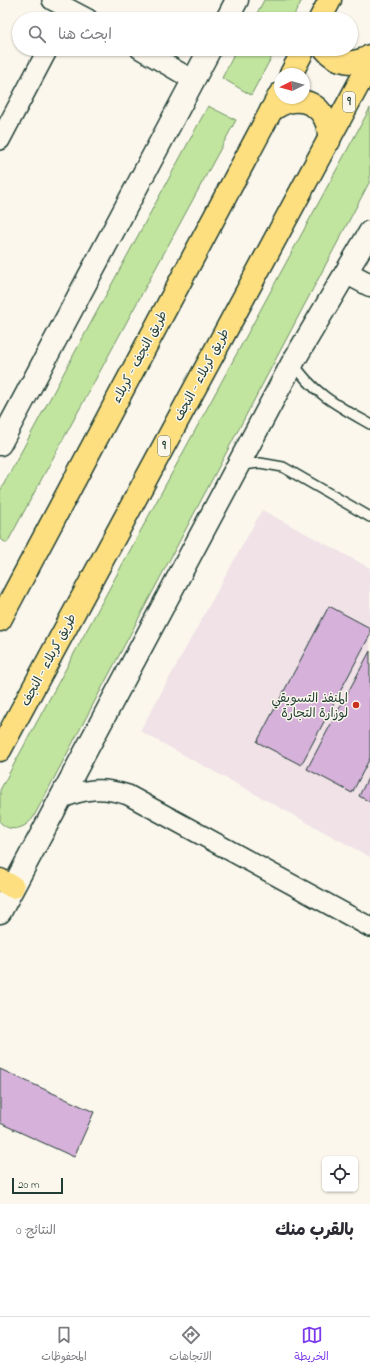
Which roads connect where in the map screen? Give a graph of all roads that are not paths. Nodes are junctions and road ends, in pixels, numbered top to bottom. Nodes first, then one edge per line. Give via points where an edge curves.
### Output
1 (237, 0) edge
2 (62, 7) edge
3 (73, 12) edge
4 (230, 12) edge
5 (44, 56) edge
6 (152, 56) edge
7 (206, 56) edge
8 (300, 56) edge
9 (332, 56) edge
10 (370, 56) edge
11 (370, 63) edge
12 (294, 68) edge
13 (194, 80) junction
14 (275, 104) edge
15 (310, 104) edge
16 (0, 140) edge
17 (329, 141) junction
18 (370, 232) edge
19 (347, 273) junction
20 (370, 286) edge
21 (293, 362) junction
22 (370, 424) edge
23 (0, 444) edge
24 (238, 465) junction
25 (370, 517) edge
26 (0, 620) edge
27 (0, 750) edge
28 (59, 800) junction
29 (7, 883) edge
30 (0, 912) edge
31 (370, 927) edge

1 - 4 main road
2 - 3 street
5 - 16 street
6 - 13 street
7 - 13 main road
8 - 12 highway
9 - 10 highway via 350,63
11 - 17 highway, طريق كربلاء - النجف / 9
13 - 23 main road
14 - 26 highway, طريق النجف - كربلاء
15 - 17 highway via 324,116 328,124
17 - 27 highway, طريق كربلاء - النجف / 9
18 - 19 main road
19 - 20 main road
19 - 21 main road
21 - 22 lane via 306,381 322,396
21 - 24 main road
24 - 25 lane via 260,463 283,467
24 - 28 main road
28 - 29 main road
28 - 31 street via 86,790 114,790 128,795
29 - 30 main road

